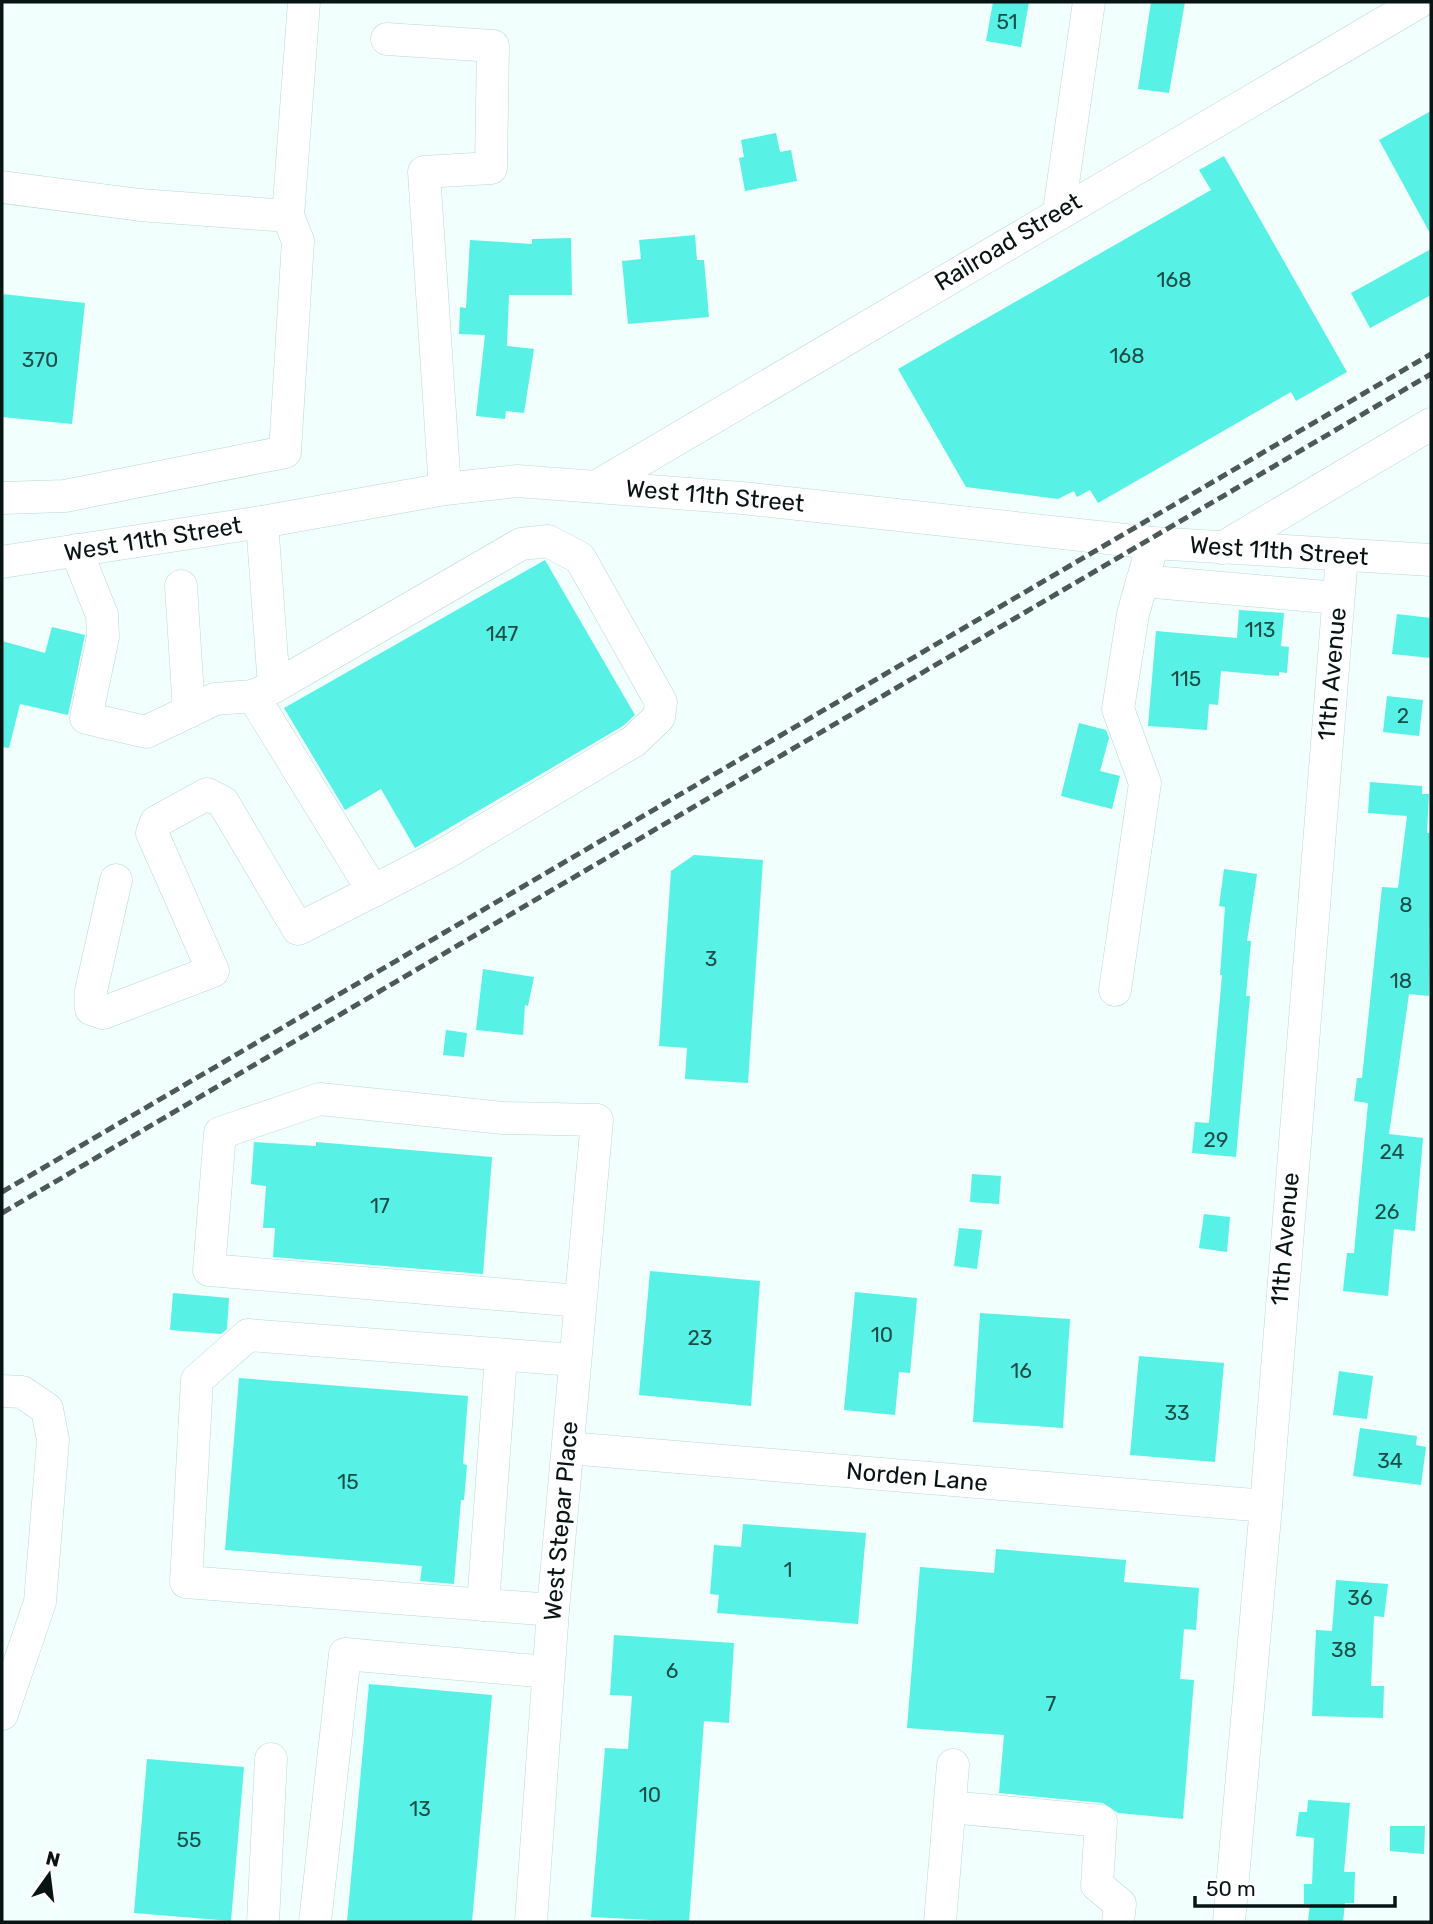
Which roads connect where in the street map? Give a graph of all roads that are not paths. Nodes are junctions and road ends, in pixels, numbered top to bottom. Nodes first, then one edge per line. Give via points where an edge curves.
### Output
1 (304, 2) edge
2 (1089, 2) edge
3 (1419, 2) edge
4 (387, 39) dead end
5 (2, 187) edge
6 (1059, 211) junction
7 (288, 216) junction
8 (1431, 424) edge
9 (599, 485) junction
10 (445, 489) junction
11 (2, 498) edge
12 (262, 522) junction
13 (1153, 543) junction
14 (1222, 548) junction
15 (76, 551) junction
16 (1285, 552) junction
17 (1342, 556) junction
18 (1431, 560) edge
19 (2, 562) edge
20 (1142, 581) junction
21 (181, 586) dead end
22 (1280, 591) junction
23 (1338, 598) junction
24 (263, 692) junction
25 (189, 712) junction
26 (116, 880) dead end
27 (373, 891) junction
28 (1115, 990) dead end
29 (580, 1301) junction
30 (501, 1356) junction
31 (574, 1360) junction
32 (2, 1391) edge
33 (568, 1448) junction
34 (1266, 1506) junction
35 (483, 1605) junction
36 (553, 1610) junction
37 (548, 1672) junction
38 (2, 1714) edge
39 (271, 1759) dead end
40 (953, 1765) dead end
41 (950, 1807) junction
42 (263, 1922) edge
43 (316, 1922) edge
44 (531, 1922) edge
45 (940, 1922) edge
46 (1118, 1922) edge
47 (1229, 1922) edge

1 - 7 street
2 - 6 street
3 - 6 street, Railroad Street
4 - 10 street via 492,46 491,168 424,172
5 - 7 street via 140,205
6 - 9 street, Railroad Street
7 - 11 street via 298,241 285,452 65,496
8 - 14 street
9 - 10 street, West 11th Street via 517,481
9 - 13 street, West 11th Street
10 - 12 street, West 11th Street
12 - 15 street, West 11th Street
12 - 24 street
13 - 14 street, West 11th Street
13 - 20 street
14 - 16 street, West 11th Street
15 - 19 street, West 11th Street
15 - 25 street via 102,615 103,636 86,718 146,732
16 - 17 street, West 11th Street
16 - 22 street
17 - 18 street, West 11th Street
17 - 23 street, 11th Avenue
20 - 22 street
20 - 28 street via 1118,709 1145,783
21 - 25 street
22 - 23 street
23 - 34 street, 11th Avenue
24 - 25 street via 215,699
24 - 27 street
24 - 27 street via 522,544 548,541 580,558 661,702 659,717 634,741
26 - 27 street via 91,991 91,1009 103,1013 213,971 152,833 156,822 207,794 223,802 298,929
29 - 29 street, West Stepar Place via 597,1120 503,1118 320,1099 220,1133 209,1270
29 - 31 street, West Stepar Place
30 - 31 street
30 - 35 street
30 - 35 street via 247,1335 197,1380 186,1582
31 - 33 street, West Stepar Place
32 - 38 street via 22,1392 47,1409 53,1440 40,1602
33 - 34 street, Norden Lane
33 - 36 street, West Stepar Place
34 - 47 street, 11th Avenue
35 - 36 street
36 - 37 street, West Stepar Place
37 - 43 street via 345,1654
37 - 44 street, West Stepar Place
39 - 42 street
40 - 41 street
41 - 45 street
41 - 46 street via 1101,1821 1097,1885 1120,1904

